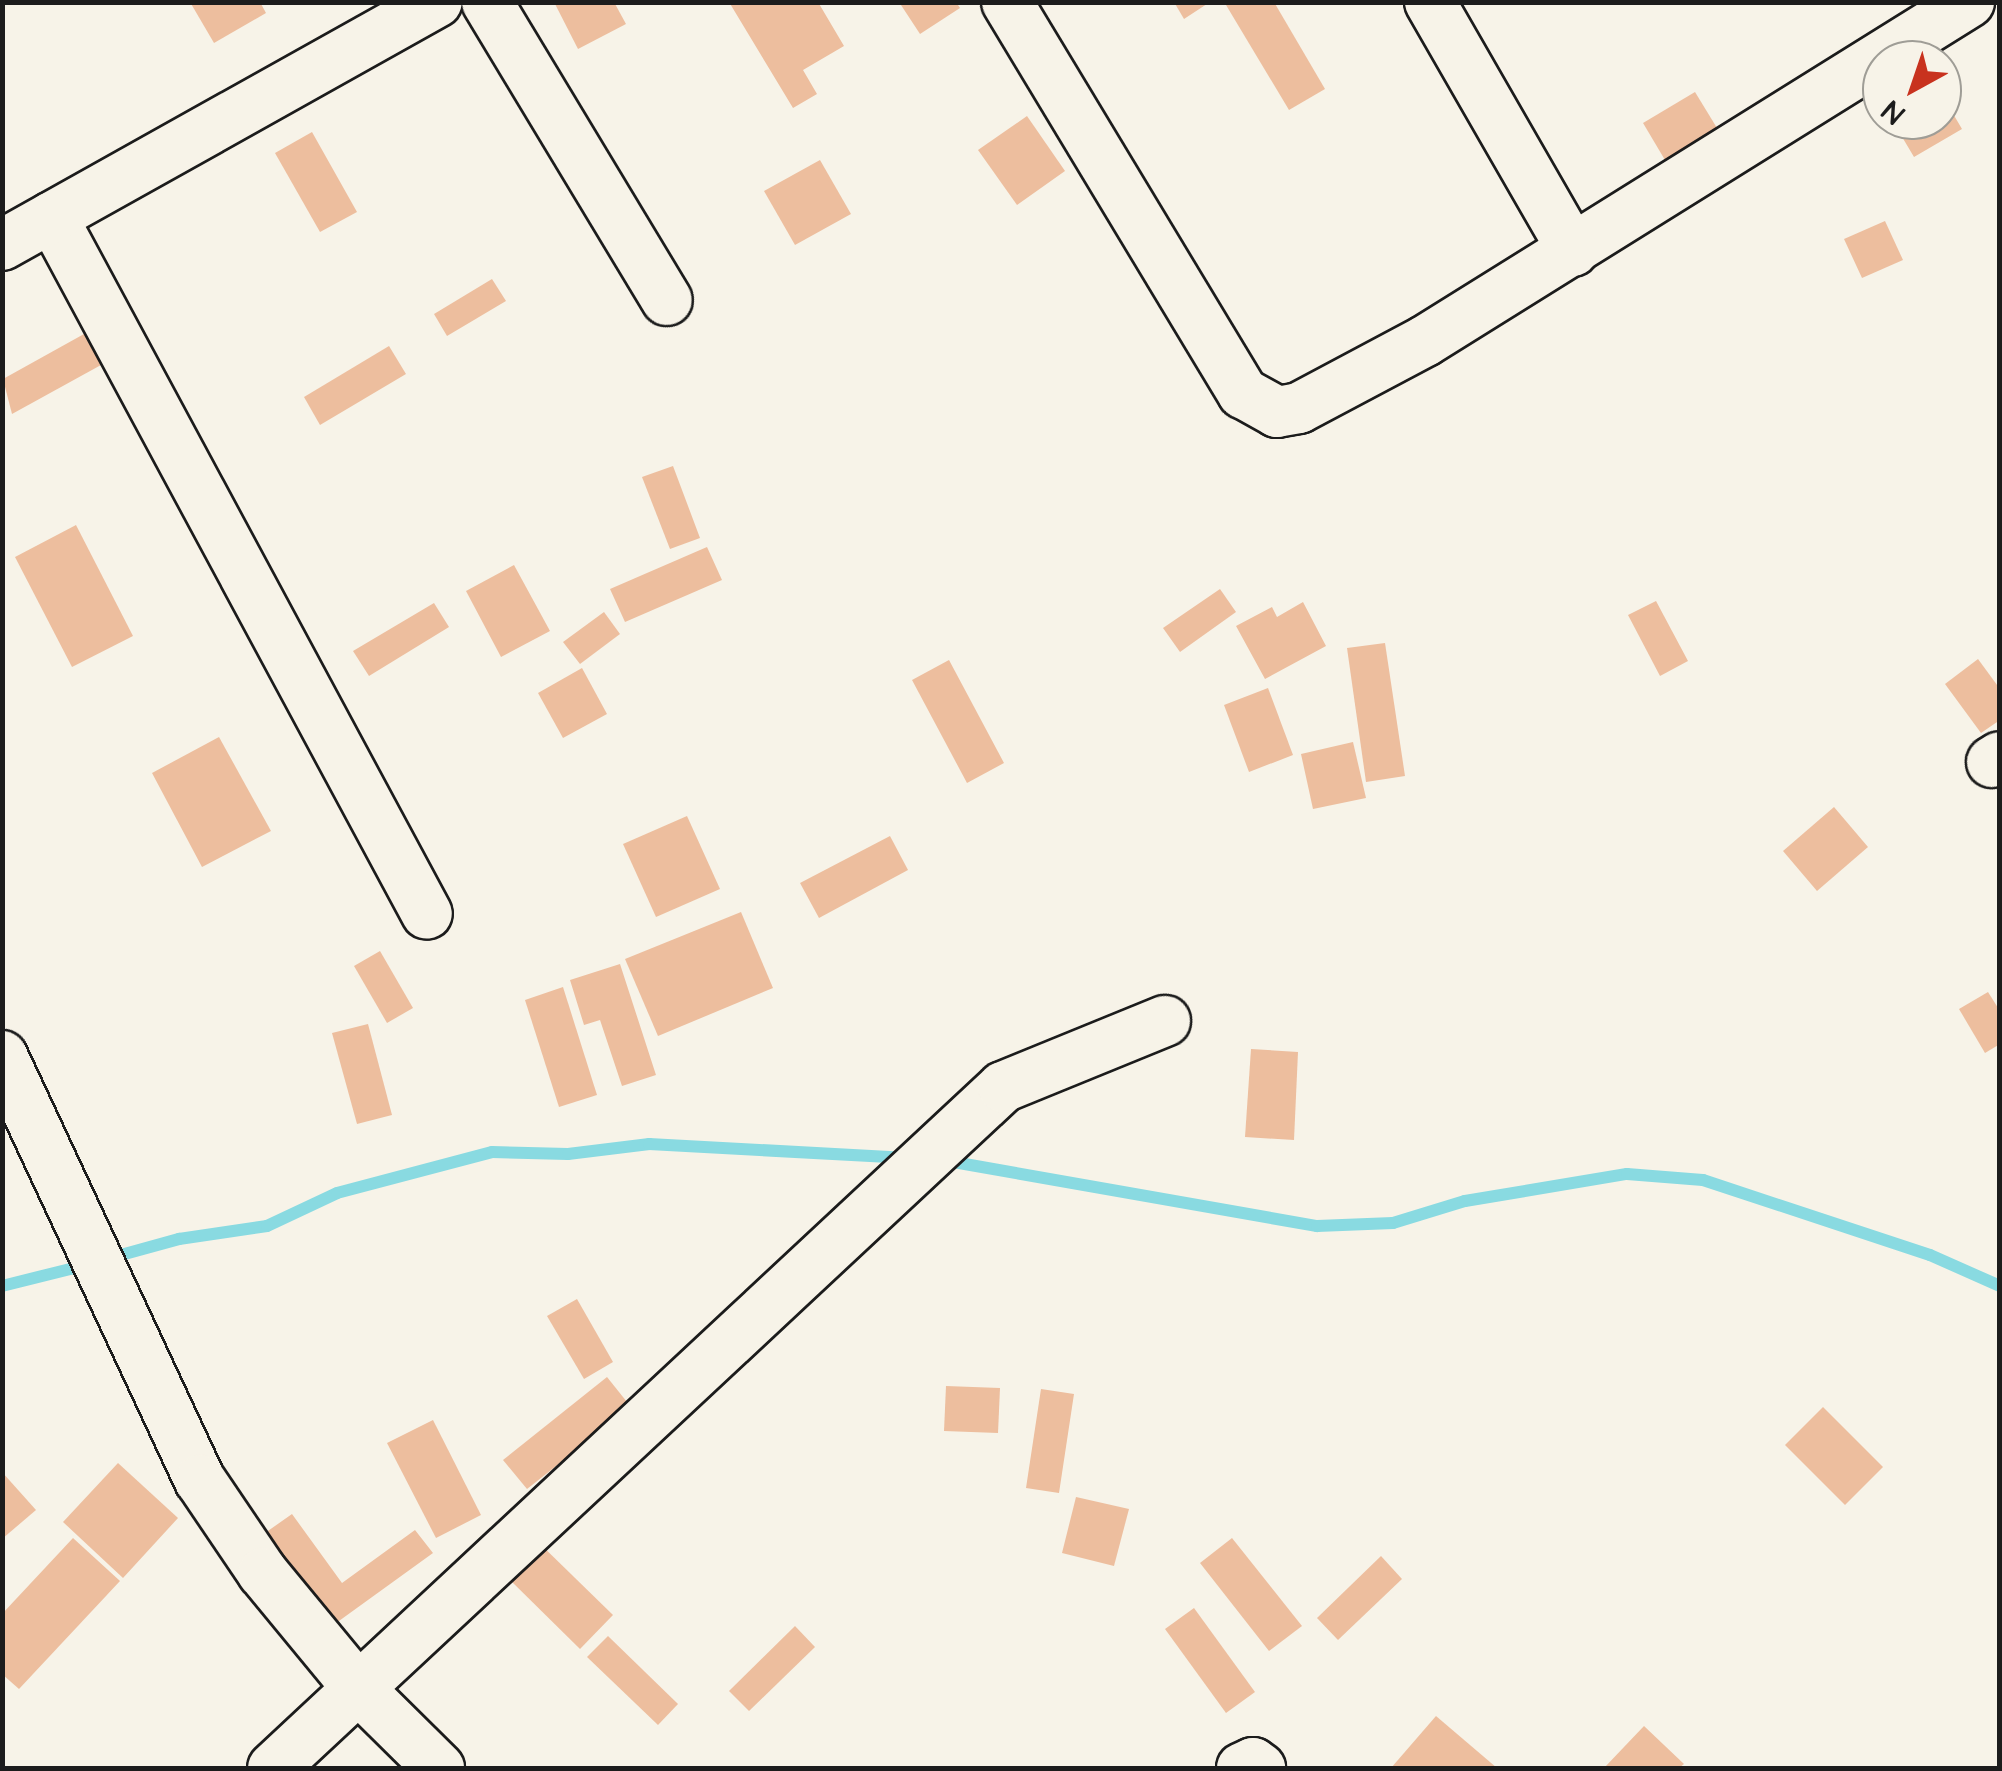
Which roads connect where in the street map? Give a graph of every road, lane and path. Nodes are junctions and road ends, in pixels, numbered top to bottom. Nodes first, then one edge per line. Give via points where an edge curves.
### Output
1 (437, 2) edge
2 (487, 2) edge
3 (1007, 2) edge
4 (1430, 2) edge
5 (1969, 2) edge
6 (52, 218) junction
7 (2, 245) edge
8 (1573, 251) junction
9 (668, 300) dead end
10 (427, 914) dead end
11 (1164, 1021) dead end
12 (2, 1056) edge
13 (356, 1686) junction
14 (273, 1768) edge
15 (439, 1768) edge
16 (1242, 1768) edge
17 (1260, 1768) edge

1 - 6 street
2 - 9 street
3 - 8 street via 1150,246 1243,393 1261,408 1299,408
4 - 8 street
5 - 8 street
6 - 7 street
6 - 10 street
11 - 13 street via 1003,1087
12 - 13 street via 200,1480 263,1573
13 - 14 street
13 - 15 street
16 - 17 street via 1253,1762

